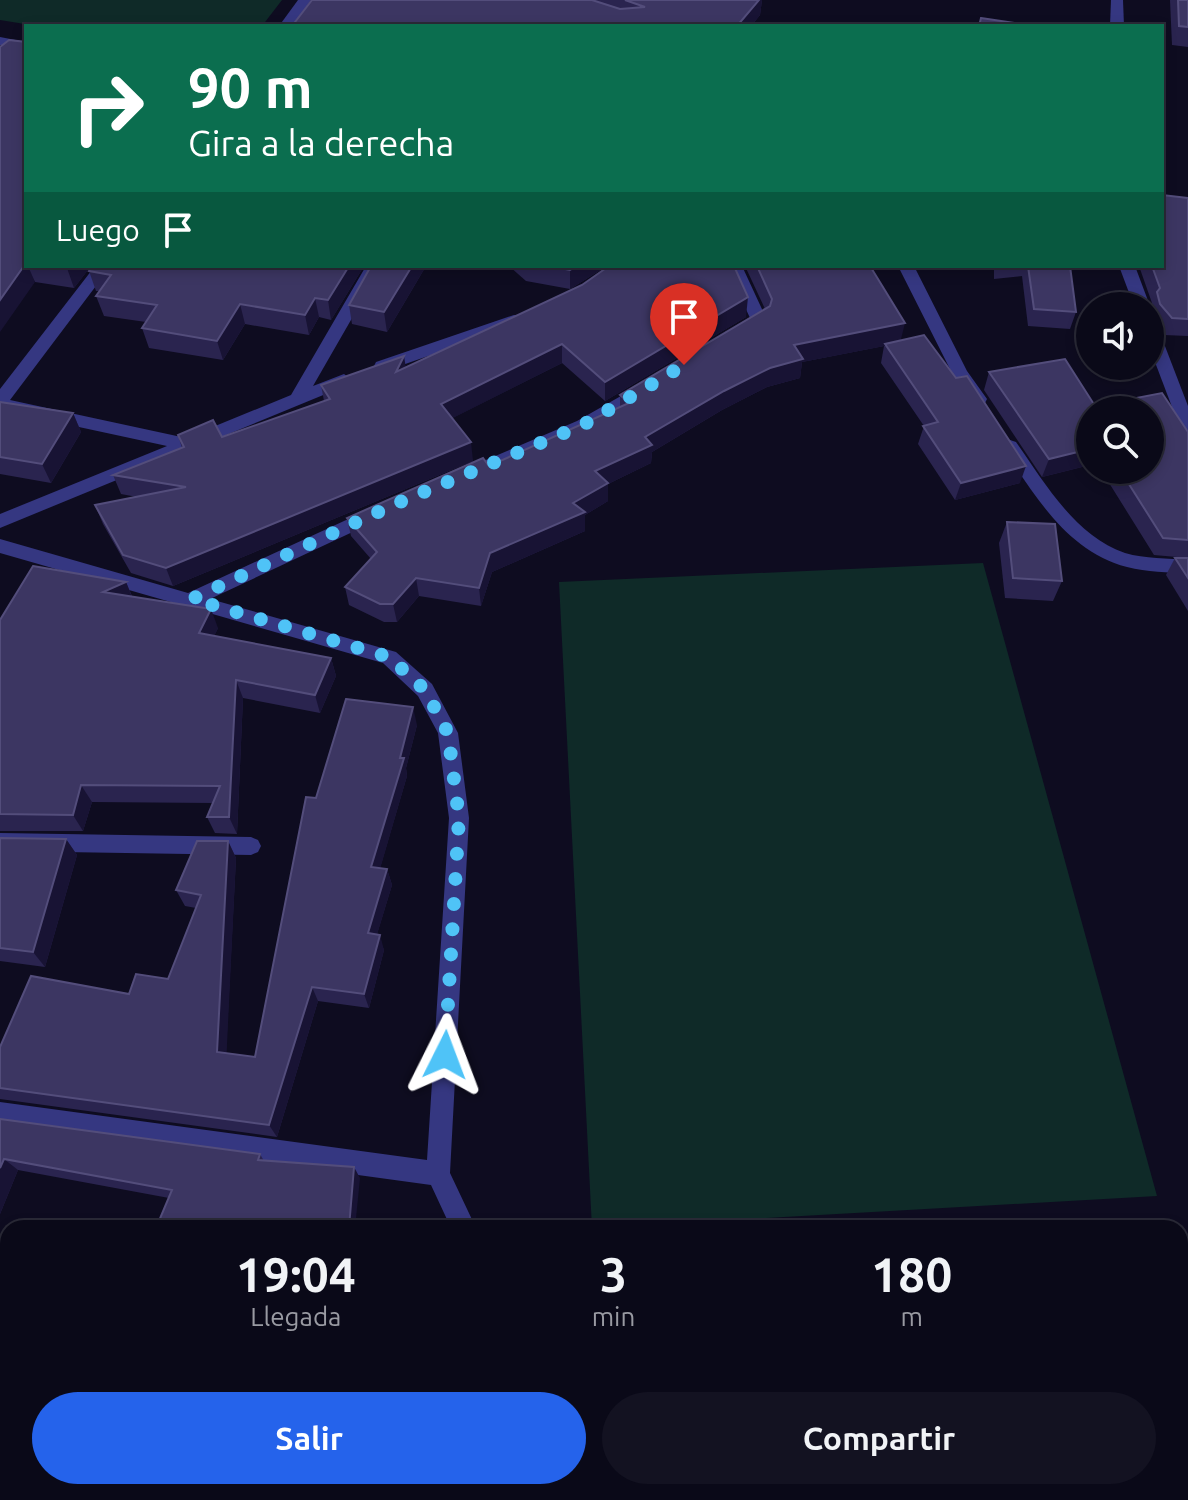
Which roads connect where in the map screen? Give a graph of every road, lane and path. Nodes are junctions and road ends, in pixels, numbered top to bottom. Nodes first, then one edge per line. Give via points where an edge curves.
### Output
1 (305, 0) edge
2 (1117, 0) edge
3 (287, 24) edge
4 (1117, 24) edge
5 (0, 41) edge
6 (18, 48) edge
7 (101, 268) edge
8 (373, 268) edge
9 (735, 268) edge
10 (907, 268) edge
11 (1128, 268) edge
12 (1137, 292) edge
13 (530, 314) edge
14 (719, 344) edge
15 (1164, 365) edge
16 (664, 377) edge
17 (299, 396) junction
18 (0, 402) edge
19 (986, 410) edge
20 (1188, 428) edge
21 (1003, 435) edge
22 (187, 444) junction
23 (451, 481) edge
24 (393, 505) edge
25 (0, 521) edge
26 (0, 546) edge
27 (1188, 567) edge
28 (192, 599) junction
29 (0, 842) edge
30 (251, 846) dead end
31 (0, 1114) edge
32 (438, 1174) junction
33 (460, 1220) edge

1 - 3 street
2 - 4 street
5 - 6 street
7 - 18 street
8 - 17 street
9 - 14 street via 759,320
10 - 19 street via 960,373
11 - 12 street
13 - 17 street
15 - 20 street
16 - 23 street via 583,425
17 - 22 street
18 - 22 street
21 - 27 street via 1054,510 1083,537 1116,557
22 - 25 street
24 - 28 street
26 - 28 street
28 - 32 street via 389,657 425,690 448,733 459,818
29 - 30 street
31 - 32 street
32 - 33 street

